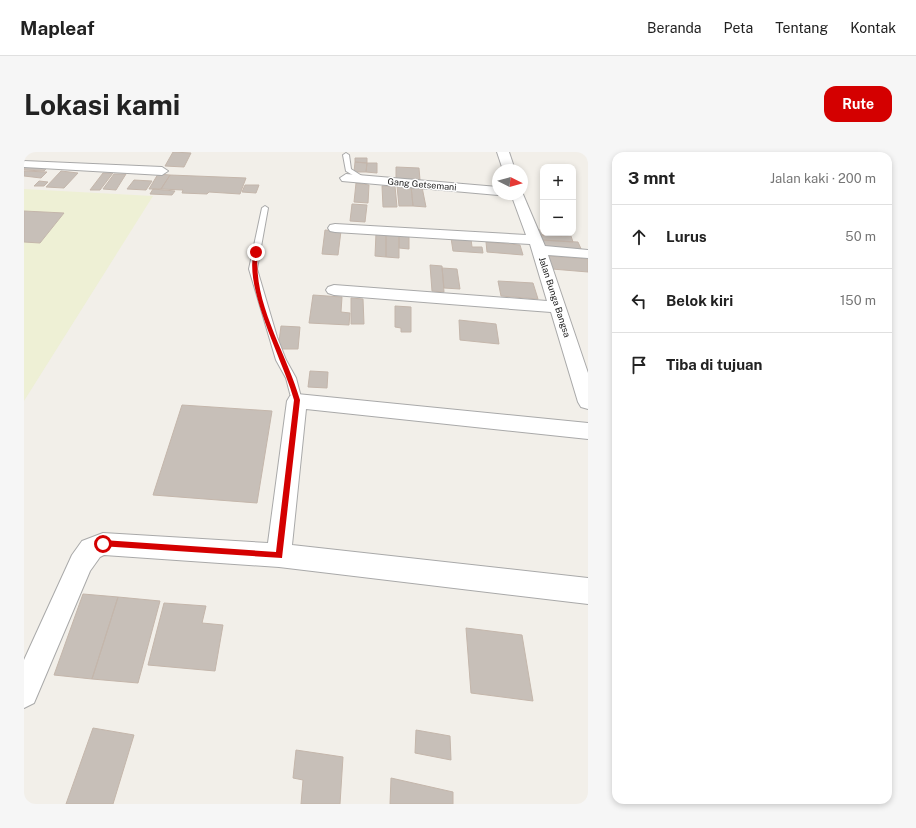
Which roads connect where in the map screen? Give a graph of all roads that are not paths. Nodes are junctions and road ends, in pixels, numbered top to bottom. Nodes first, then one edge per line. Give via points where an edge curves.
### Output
1 (35, 152) edge
2 (499, 153) edge
3 (346, 155) dead end
4 (24, 164) edge
5 (505, 164) edge
6 (162, 171) dead end
7 (346, 178) dead end
8 (363, 179) junction
9 (492, 190) edge
10 (519, 200) edge
11 (265, 208) dead end
12 (335, 228) dead end
13 (537, 245) junction
14 (588, 254) edge
15 (334, 290) dead end
16 (558, 307) junction
17 (297, 400) junction
18 (588, 402) edge
19 (588, 431) edge
20 (279, 555) junction
21 (588, 591) edge
22 (24, 693) edge

1 - 4 street
2 - 5 street
3 - 8 lane via 348,170
4 - 6 street
7 - 8 street, Gang Getsemani
8 - 9 street, Gang Getsemani
10 - 13 street, Jalan Bunga Bangsa
11 - 17 lane via 254,269 273,337 291,378
12 - 13 street
13 - 14 street
13 - 16 street, Jalan Bunga Bangsa
15 - 16 street
16 - 18 street, Jalan Bunga Bangsa
17 - 19 street
17 - 20 street
20 - 21 street
20 - 22 street via 127,544 103,544 91,549 81,562

